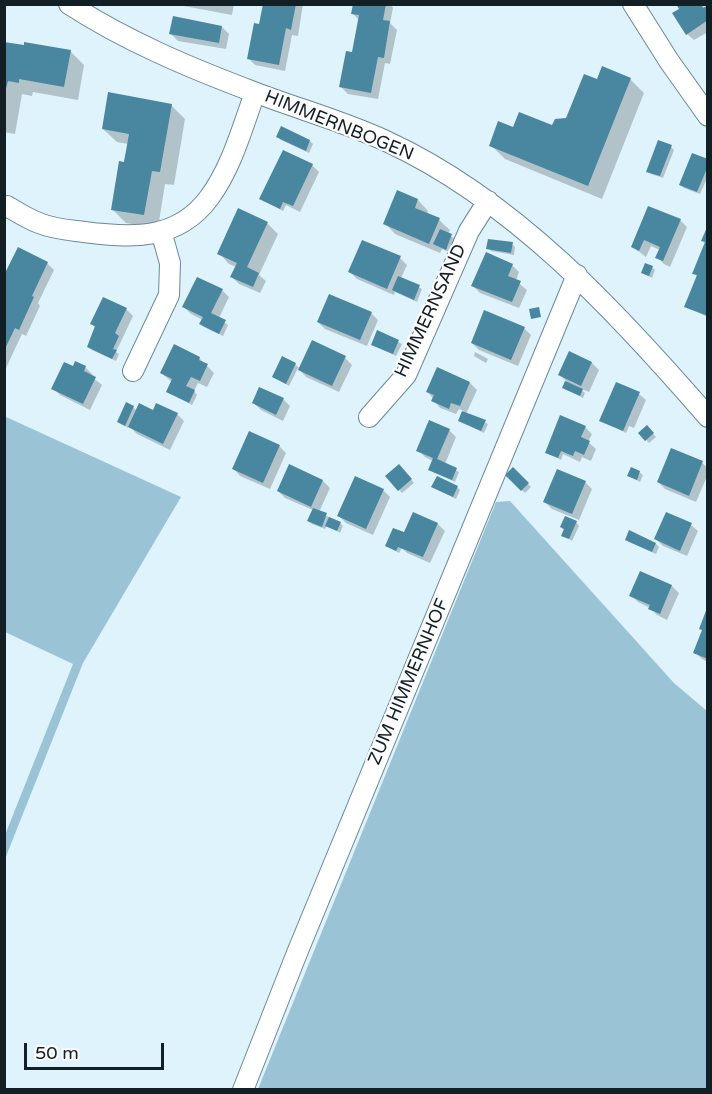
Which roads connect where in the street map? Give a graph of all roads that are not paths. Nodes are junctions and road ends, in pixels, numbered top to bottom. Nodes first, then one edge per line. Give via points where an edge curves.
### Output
1 (69, 4) edge
2 (633, 4) edge
3 (255, 93) junction
4 (708, 116) edge
5 (488, 201) junction
6 (7, 206) dead end
7 (161, 231) junction
8 (577, 275) junction
9 (133, 371) dead end
10 (369, 417) dead end
11 (708, 417) edge
12 (243, 1089) edge

1 - 3 street, HIMMERNBOGEN via 151,50
2 - 4 street
3 - 5 street, HIMMERNBOGEN via 385,141 435,166
3 - 7 street via 225,171 209,198 179,224
5 - 8 street, HIMMERNBOGEN
5 - 10 street, HIMMERNSAND via 469,231 406,375
6 - 7 street via 58,229 137,237
7 - 9 street via 170,263 169,295
8 - 11 street, HIMMERNBOGEN
8 - 12 street, ZUM HIMMERNHOF

